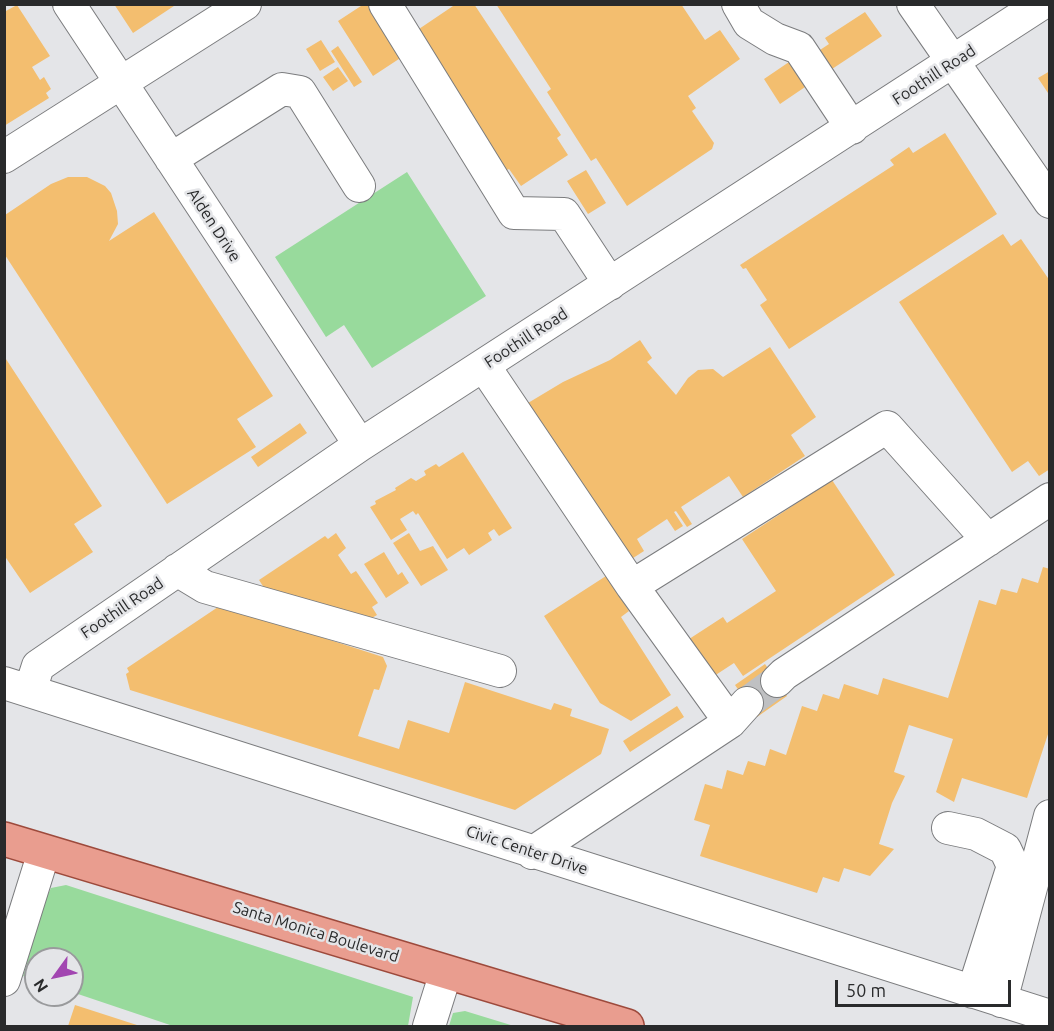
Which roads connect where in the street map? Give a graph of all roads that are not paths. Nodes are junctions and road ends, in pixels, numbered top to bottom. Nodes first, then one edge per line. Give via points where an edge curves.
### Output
1 (69, 4) edge
2 (245, 4) edge
3 (385, 4) edge
4 (738, 4) edge
5 (913, 4) edge
6 (1041, 4) edge
7 (954, 63) junction
8 (120, 82) junction
9 (852, 128) junction
10 (4, 157) edge
11 (171, 159) junction
12 (359, 186) dead end
13 (1050, 202) edge
14 (610, 284) junction
15 (484, 366) junction
16 (360, 445) junction
17 (1050, 499) edge
18 (988, 540) junction
19 (177, 570) junction
20 (632, 586) junction
21 (500, 671) dead end
22 (777, 681) tunnel mouth
23 (17, 687) edge
24 (1050, 816) edge
25 (948, 828) dead end
26 (4, 839) edge
27 (44, 852) junction
28 (532, 853) junction
29 (446, 972) junction
30 (4, 980) edge
31 (987, 996) junction
32 (1050, 1016) edge
33 (429, 1026) edge
34 (627, 1026) edge

1 - 8 street, Alden Drive
2 - 8 street
3 - 14 street via 514,213 564,214
4 - 9 street via 750,23 799,48
5 - 7 street
6 - 7 street, Foothill Road
7 - 9 street, Foothill Road
7 - 13 street
8 - 10 street
8 - 11 street, Alden Drive
9 - 14 street, Foothill Road
11 - 12 street via 282,89 300,92
11 - 16 street, Alden Drive
14 - 15 street, Foothill Road
15 - 16 street, Foothill Road
15 - 20 street
16 - 19 street, Foothill Road
17 - 18 street
18 - 20 street via 887,427
18 - 22 street
19 - 21 street via 205,587
19 - 23 street, Foothill Road via 38,666
20 - 28 street via 739,712
23 - 28 street, Civic Center Drive
24 - 31 street
25 - 31 street via 976,834 1005,849 1013,866
26 - 27 main road, Santa Monica Boulevard
27 - 29 main road, Santa Monica Boulevard
27 - 30 street
28 - 31 street, Civic Center Drive
29 - 33 street
29 - 34 main road, Santa Monica Boulevard
31 - 32 street, Civic Center Drive

